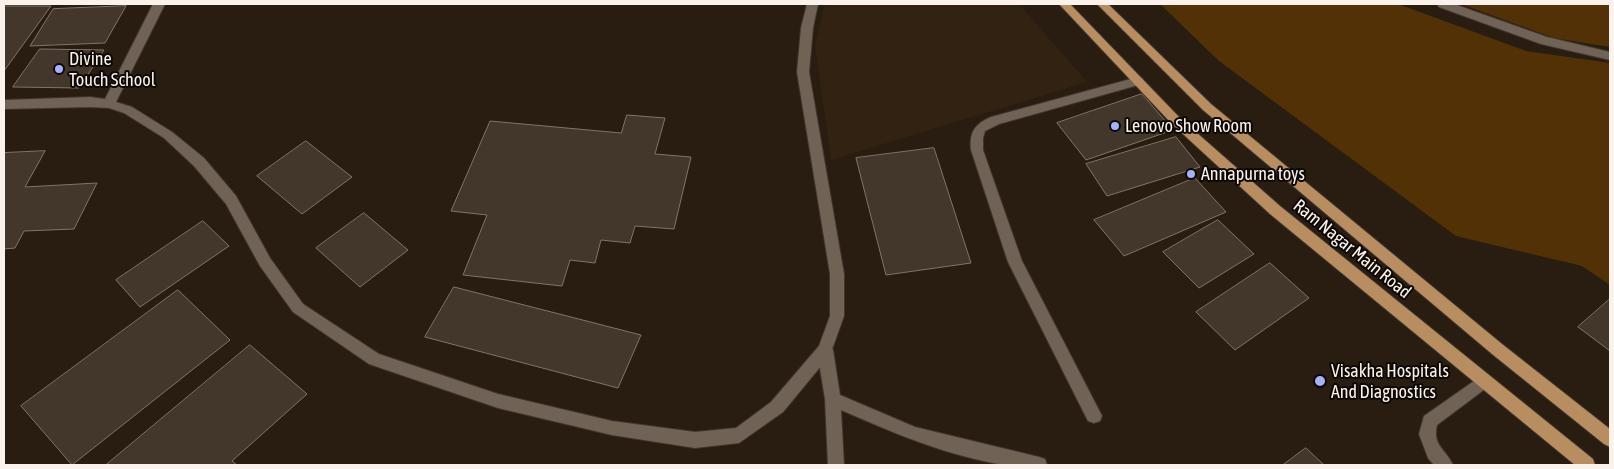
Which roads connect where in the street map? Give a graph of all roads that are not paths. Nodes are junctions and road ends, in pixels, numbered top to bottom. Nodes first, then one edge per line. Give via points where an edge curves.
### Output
1 (159, 4) edge
2 (814, 4) edge
3 (1064, 4) edge
4 (1102, 4) edge
5 (1443, 4) edge
6 (1610, 56) edge
7 (1138, 81) junction
8 (109, 104) junction
9 (4, 105) edge
10 (825, 350) junction
11 (1484, 381) junction
12 (833, 399) junction
13 (1094, 416) dead end
14 (1610, 439) edge
15 (836, 465) edge
16 (1038, 465) edge
17 (1445, 465) edge
18 (1587, 465) edge

1 - 8 street
2 - 10 street via 807,28 803,72 837,274 837,316
3 - 7 main road, Ram Nagar Main Road
4 - 14 main road via 1207,107
5 - 6 street via 1545,41
7 - 11 main road, Ram Nagar Main Road via 1176,121 1274,210
7 - 13 street via 995,120 981,126 976,136 977,150 1015,262
8 - 9 street
8 - 10 street via 128,110 168,135 199,162 231,200 265,262 298,308 374,359 498,401 612,428 695,440 738,434 762,418 777,407
10 - 12 street
11 - 17 street via 1430,421 1427,434 1434,453
11 - 18 main road, Ram Nagar Main Road
12 - 15 street
12 - 16 street via 914,434

